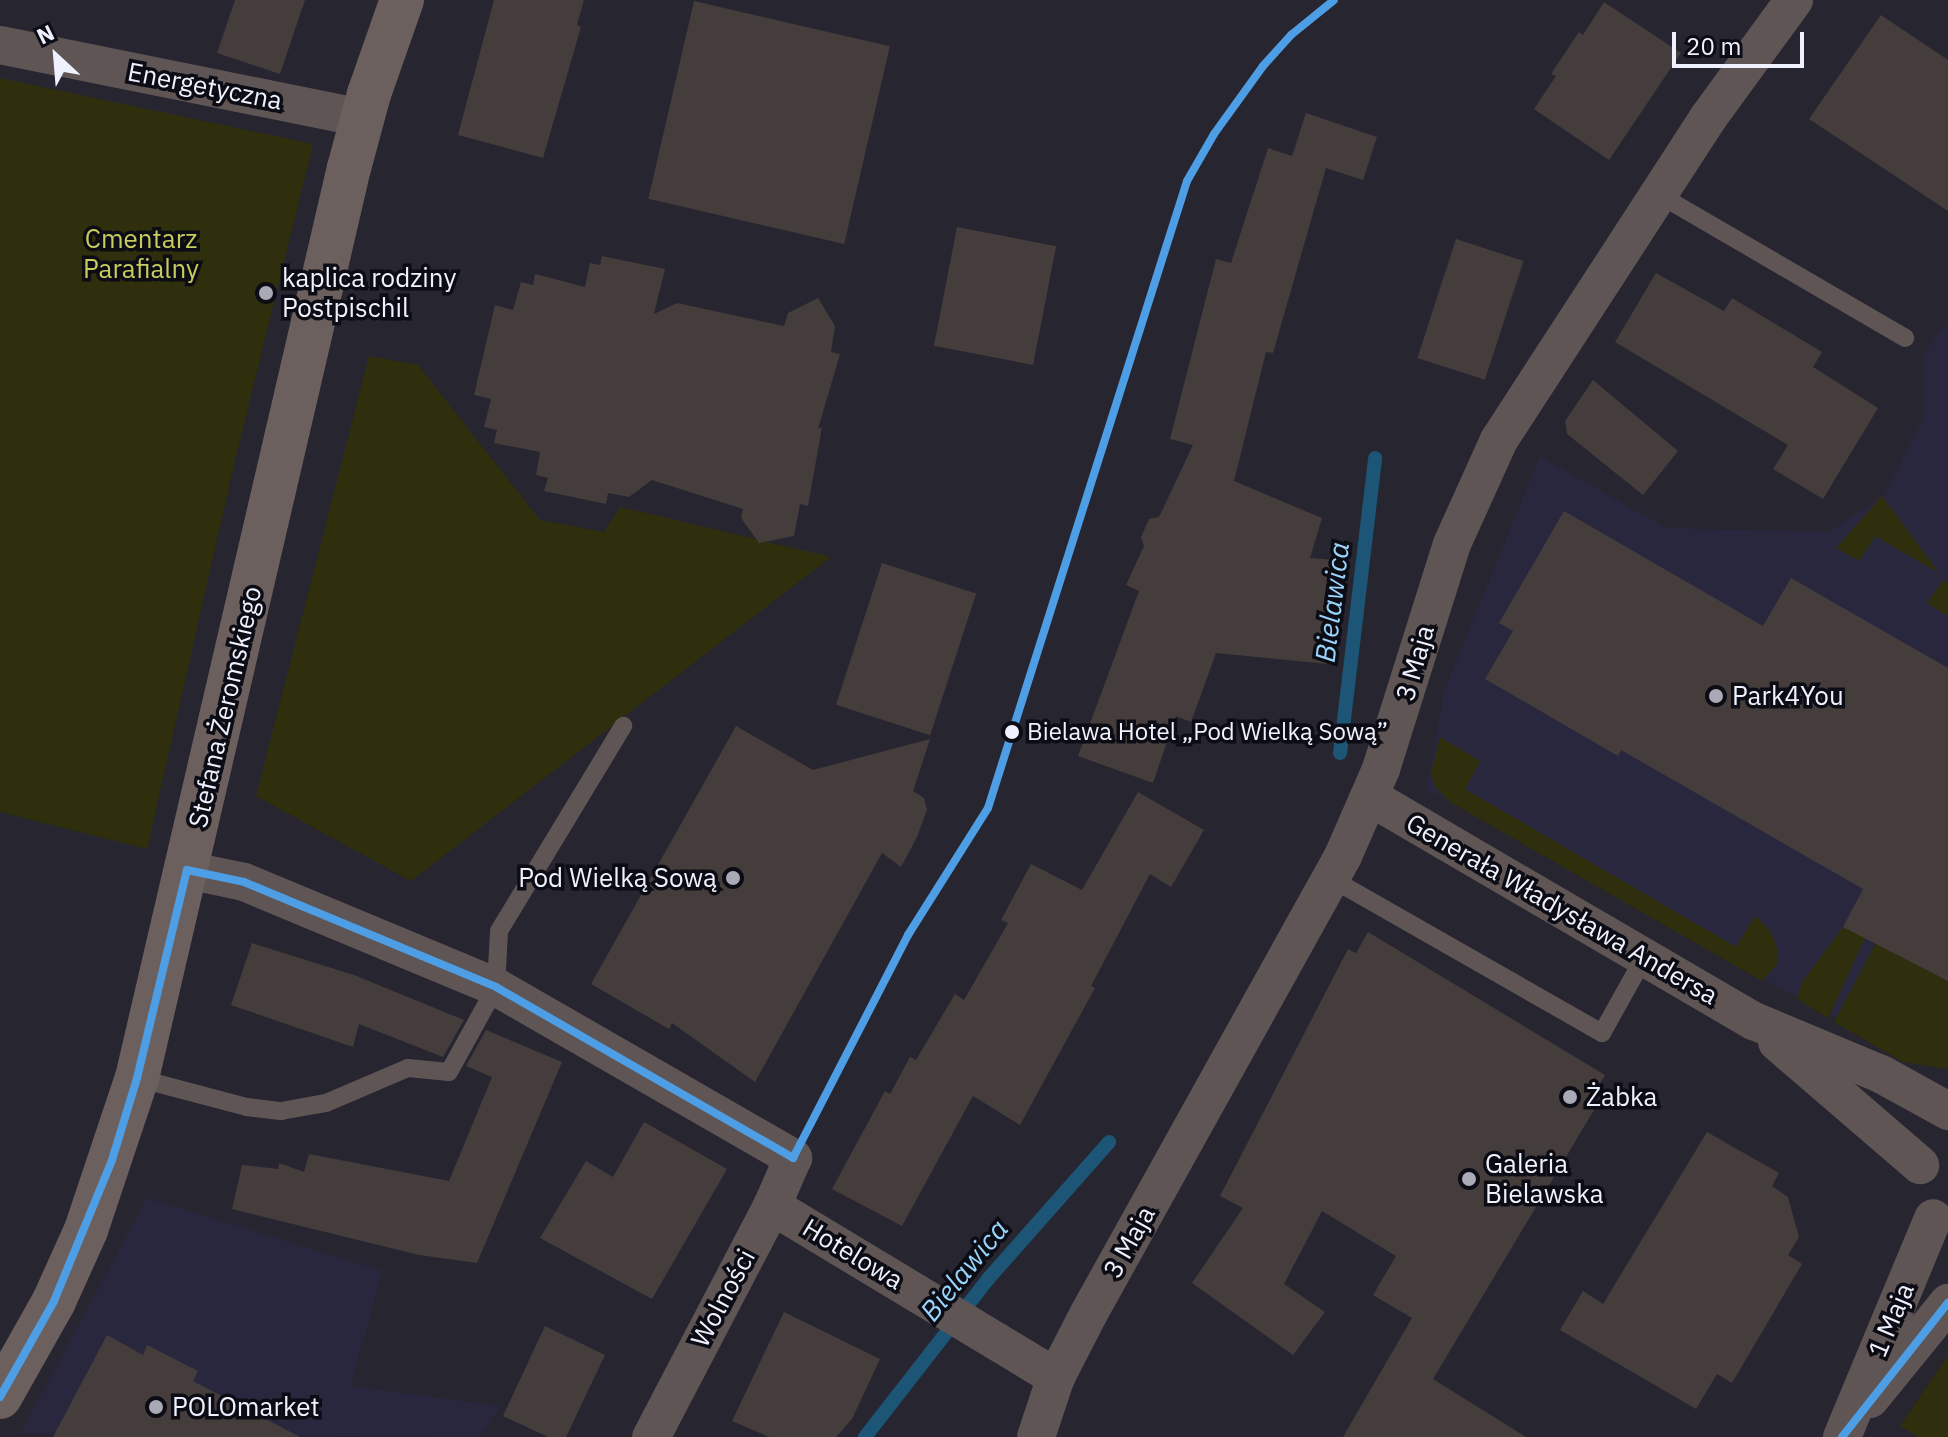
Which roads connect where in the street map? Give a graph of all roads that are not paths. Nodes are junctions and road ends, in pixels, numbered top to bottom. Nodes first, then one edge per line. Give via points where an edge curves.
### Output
1 (402, 0) edge
2 (1794, 0) edge
3 (0, 45) edge
4 (362, 118) junction
5 (1658, 194) junction
6 (1905, 338) dead end
7 (623, 726) dead end
8 (1370, 797) junction
9 (187, 870) junction
10 (1332, 879) junction
11 (1644, 958) junction
12 (496, 987) junction
13 (1754, 1021) junction
14 (137, 1078) junction
15 (1948, 1113) edge
16 (1920, 1165) junction
17 (772, 1206) junction
18 (1940, 1226) edge
19 (1948, 1303) edge
20 (12, 1353) edge
21 (1056, 1377) junction
22 (0, 1397) edge
23 (1846, 1430) edge
24 (651, 1437) edge
25 (1036, 1437) edge

1 - 4 street, Stefana Żeromskiego
2 - 5 street, 3 Maja
3 - 4 street, Energetyczna
4 - 9 street, Stefana Żeromskiego
5 - 6 lane
5 - 8 street, 3 Maja via 1499,440 1452,544 1413,660 1405,702
7 - 12 lane via 499,931
8 - 10 street, 3 Maja
8 - 11 street, Generała Władysława Andersa
9 - 12 street via 244,882
9 - 14 street, Stefana Żeromskiego
10 - 11 lane via 1602,1033
10 - 21 street, 3 Maja
11 - 13 street, Generała Władysława Andersa
12 - 14 lane via 449,1072 408,1068 300,1110 247,1107
12 - 17 street, Wolności via 793,1158
13 - 15 street, Generała Władysława Andersa via 1881,1074
13 - 16 street, Generała Władysława Andersa
14 - 20 street, Stefana Żeromskiego via 86,1230
15 - 16 street via 1930,1136
16 - 18 street via 1920,1183
17 - 21 street, Hotelowa
17 - 24 street, Wolności
18 - 23 street, 1 Maja via 1893,1309
19 - 23 street, 1 Maja
20 - 22 street, Stefana Żeromskiego
21 - 25 street, 3 Maja

